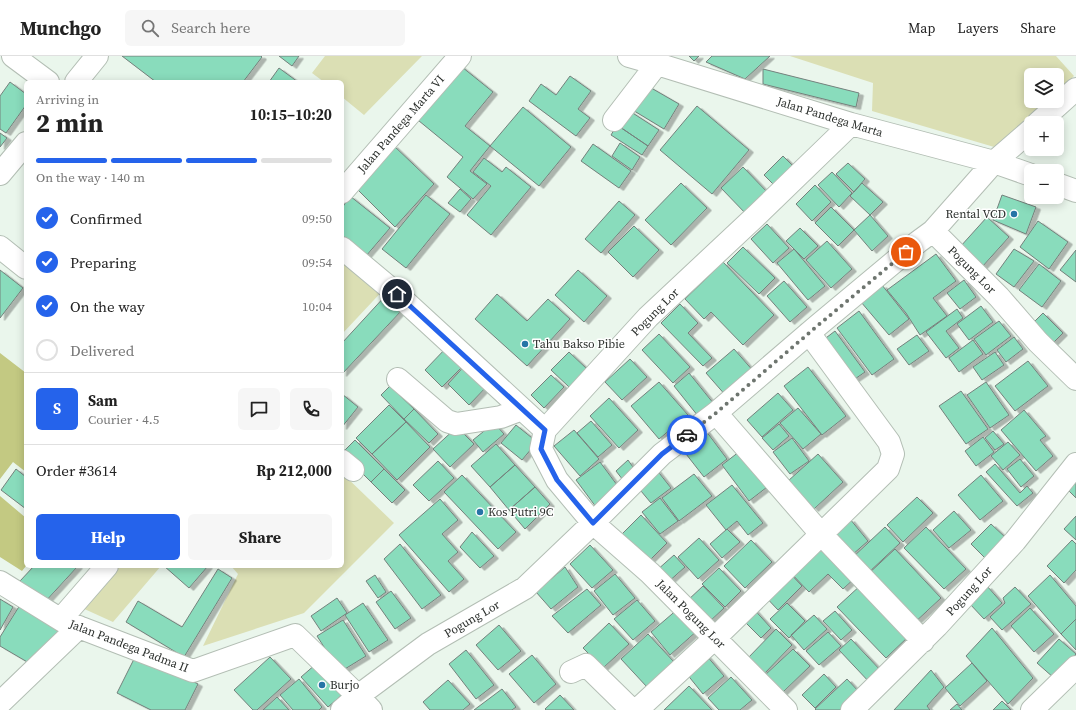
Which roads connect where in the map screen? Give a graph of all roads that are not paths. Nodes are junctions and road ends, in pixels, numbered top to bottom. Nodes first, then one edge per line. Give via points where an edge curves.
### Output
1 (13, 56) edge
2 (97, 56) edge
3 (460, 56) edge
4 (629, 56) edge
5 (657, 64) junction
6 (45, 80) edge
7 (78, 80) edge
8 (1076, 90) edge
9 (1046, 116) edge
10 (614, 120) dead end
11 (851, 124) junction
12 (1024, 136) edge
13 (24, 145) edge
14 (994, 162) junction
15 (1024, 173) edge
16 (0, 174) edge
17 (1064, 187) edge
18 (344, 190) edge
19 (1076, 191) edge
20 (933, 231) junction
21 (0, 247) edge
22 (344, 251) edge
23 (24, 266) edge
24 (810, 332) junction
25 (398, 379) dead end
26 (1076, 379) edge
27 (522, 409) junction
28 (716, 413) junction
29 (545, 430) junction
30 (1076, 464) edge
31 (593, 523) junction
32 (821, 534) junction
33 (106, 568) edge
34 (0, 582) edge
35 (70, 623) junction
36 (715, 638) junction
37 (923, 641) junction
38 (1076, 667) edge
39 (571, 672) dead end
40 (0, 703) edge
41 (357, 705) edge
42 (786, 710) edge
43 (852, 710) edge
44 (1032, 710) edge

1 - 6 street
2 - 7 street
3 - 18 street, Jalan Pandega Marta VI
4 - 5 street, Jalan Pandega Marta
5 - 10 street
5 - 11 street, Jalan Pandega Marta
8 - 9 street
11 - 14 street, Jalan Pandega Marta
11 - 29 street, Pogung Lor via 648,317
12 - 14 street, Pogung Lor
13 - 16 street
14 - 15 street, Jalan Pandega Marta
14 - 20 street, Pogung Lor
17 - 19 street
20 - 24 street, Pogung Lor
20 - 26 street, Pogung Lor
21 - 23 street
22 - 27 street via 397,294
24 - 28 street, Pogung Lor
24 - 32 street via 889,442 893,454 888,469
25 - 27 street via 447,421 456,424 501,417
27 - 29 street
28 - 31 street, Pogung Lor via 662,454
28 - 32 street
29 - 31 street via 541,449 557,480
30 - 37 street, Pogung Lor via 1015,541
31 - 36 street, Jalan Pogung Lor via 650,573
31 - 41 street, Pogung Lor via 525,588 428,644
32 - 36 street
32 - 37 street
33 - 35 street
34 - 35 street, Jalan Pandega Padma II
35 - 40 street
35 - 41 street, Jalan Pandega Padma II via 193,671 295,635
36 - 39 street via 638,708 631,709 586,665
36 - 42 street, Jalan Pogung Lor
37 - 43 street, Pogung Lor
38 - 44 street

